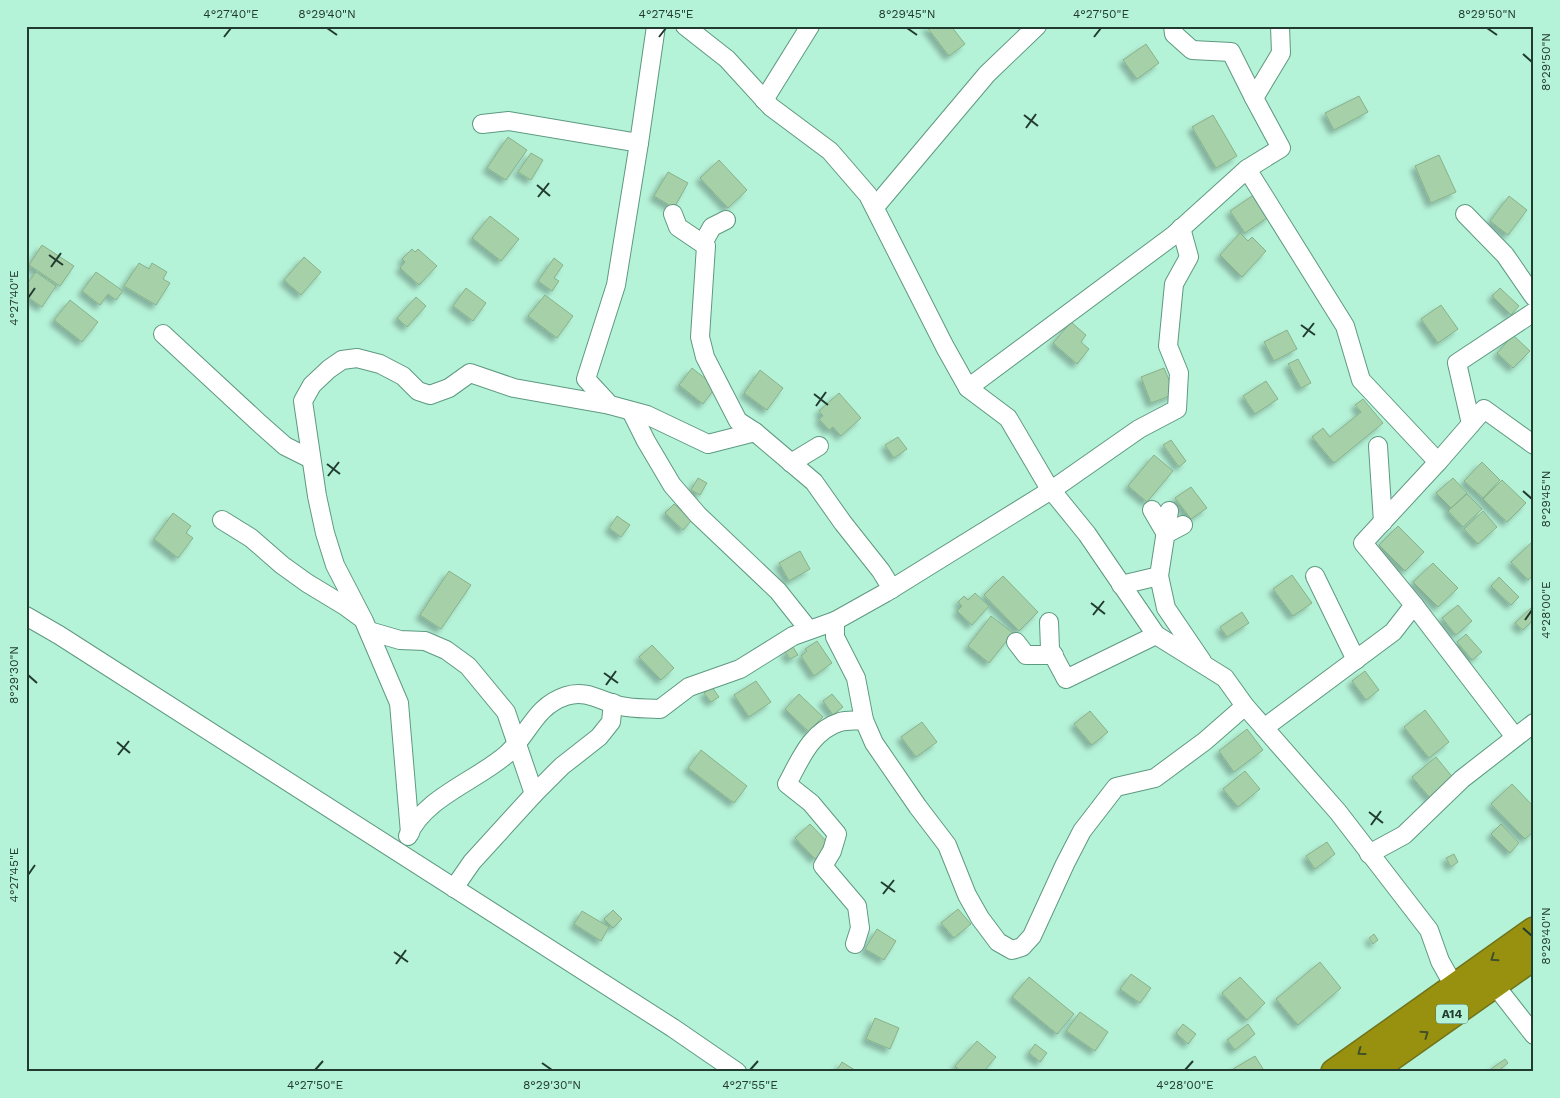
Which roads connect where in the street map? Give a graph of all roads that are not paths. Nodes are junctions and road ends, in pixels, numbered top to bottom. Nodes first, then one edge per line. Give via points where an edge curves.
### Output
1 (656, 26) edge
2 (685, 26) edge
3 (810, 26) edge
4 (1038, 26) edge
5 (1173, 26) edge
6 (1280, 26) edge
7 (1254, 98) junction
8 (764, 100) junction
9 (482, 124) dead end
10 (640, 143) junction
11 (1247, 170) junction
12 (875, 207) junction
13 (673, 214) dead end
14 (1465, 214) dead end
15 (726, 220) dead end
16 (1181, 228) junction
17 (703, 243) junction
18 (1534, 297) edge
19 (1534, 312) edge
20 (163, 334) dead end
21 (968, 388) junction
22 (610, 405) junction
23 (631, 411) junction
24 (1471, 424) junction
25 (755, 432) junction
26 (1532, 439) edge
27 (819, 446) dead end
28 (1378, 446) dead end
29 (311, 459) junction
30 (1438, 462) junction
31 (791, 463) junction
32 (1051, 490) junction
33 (1152, 510) dead end
34 (1169, 512) dead end
35 (222, 520) dead end
36 (1383, 522) junction
37 (1182, 525) dead end
38 (1166, 534) junction
39 (1159, 576) junction
40 (1315, 576) dead end
41 (1121, 585) junction
42 (892, 589) junction
43 (1414, 605) junction
44 (26, 616) edge
45 (835, 621) junction
46 (1049, 622) dead end
47 (367, 626) junction
48 (809, 630) junction
49 (1156, 636) junction
50 (1016, 642) dead end
51 (1054, 656) junction
52 (1356, 660) junction
53 (1206, 666) junction
54 (613, 703) junction
55 (1245, 706) junction
56 (864, 720) junction
57 (1534, 723) edge
58 (1264, 728) junction
59 (1515, 737) junction
60 (516, 744) junction
61 (534, 794) junction
62 (410, 833) junction
63 (401, 854) junction
64 (1369, 854) junction
65 (454, 888) junction
66 (1534, 930) edge
67 (855, 944) dead end
68 (1534, 957) edge
69 (1494, 984) junction
70 (1454, 986) junction
71 (1534, 1034) edge
72 (737, 1072) edge
73 (1334, 1072) edge
74 (1371, 1072) edge

1 - 10 street
2 - 8 street via 727,59
3 - 8 street
4 - 12 street via 987,74
5 - 7 street via 1174,34 1192,50 1230,52
6 - 7 street via 1281,53
7 - 11 street via 1281,148
8 - 12 street via 830,151
9 - 10 street via 510,121
10 - 22 street via 616,284 586,379
11 - 16 street
11 - 30 street via 1345,326 1361,380
12 - 21 street
13 - 17 street via 678,228
14 - 18 street via 1505,255
15 - 17 street via 712,227
16 - 21 street
16 - 32 street via 1189,257 1174,284 1168,346 1179,373 1177,409 1139,429
17 - 25 street via 706,246 700,337 705,357 738,421
19 - 24 street via 1452,355
20 - 29 street via 285,446
21 - 32 street via 1008,418
22 - 23 street
22 - 29 street via 514,388 470,373 449,388 430,395 418,391 403,376 380,364 357,358 342,360 312,385 302,401
23 - 25 street via 647,415 708,444
23 - 48 street via 672,485 698,515 778,591
24 - 26 street via 1484,409
24 - 30 street
25 - 31 street
27 - 31 street
28 - 36 street
29 - 47 street via 316,496 335,565
30 - 36 street
31 - 42 street via 814,482
32 - 41 street via 1087,534
32 - 42 street
33 - 38 street
34 - 38 street
35 - 47 street via 345,606
36 - 43 street via 1364,543
37 - 38 street
38 - 39 street
39 - 41 street
39 - 53 street via 1166,608
40 - 52 street
41 - 49 street
42 - 45 street
43 - 52 street via 1393,632
43 - 59 street
44 - 63 street
45 - 48 street
45 - 56 street via 835,636 856,678
46 - 51 street via 1050,649
47 - 60 street via 400,640 424,641 446,650 468,666 506,712
47 - 62 street via 399,703
48 - 54 street via 792,636 740,669 689,687 660,709
49 - 51 street via 1066,679
49 - 53 street
50 - 51 street via 1026,654
52 - 58 street
53 - 55 street via 1225,678
54 - 60 street via 587,693 567,696 543,708
54 - 61 street via 611,722 599,737 562,766
55 - 56 street via 1155,778 1116,787 1082,831 1032,936 1022,948 1012,950 998,942 980,918 947,845 880,751
55 - 58 street
56 - 67 street via 841,722 824,731 807,746 788,784 811,803 837,834 823,866 857,906 860,928
57 - 59 street
58 - 64 street via 1338,812
59 - 64 street via 1462,779 1404,835
60 - 61 street
60 - 62 street via 481,773 446,794 424,814
61 - 65 street via 472,862
62 - 63 street
63 - 65 street
64 - 70 street via 1429,930 1440,961
65 - 72 street
66 -> 70 highway
68 - 69 highway, A14
69 - 71 street
74 -> 69 highway, A14
70 -> 73 highway

